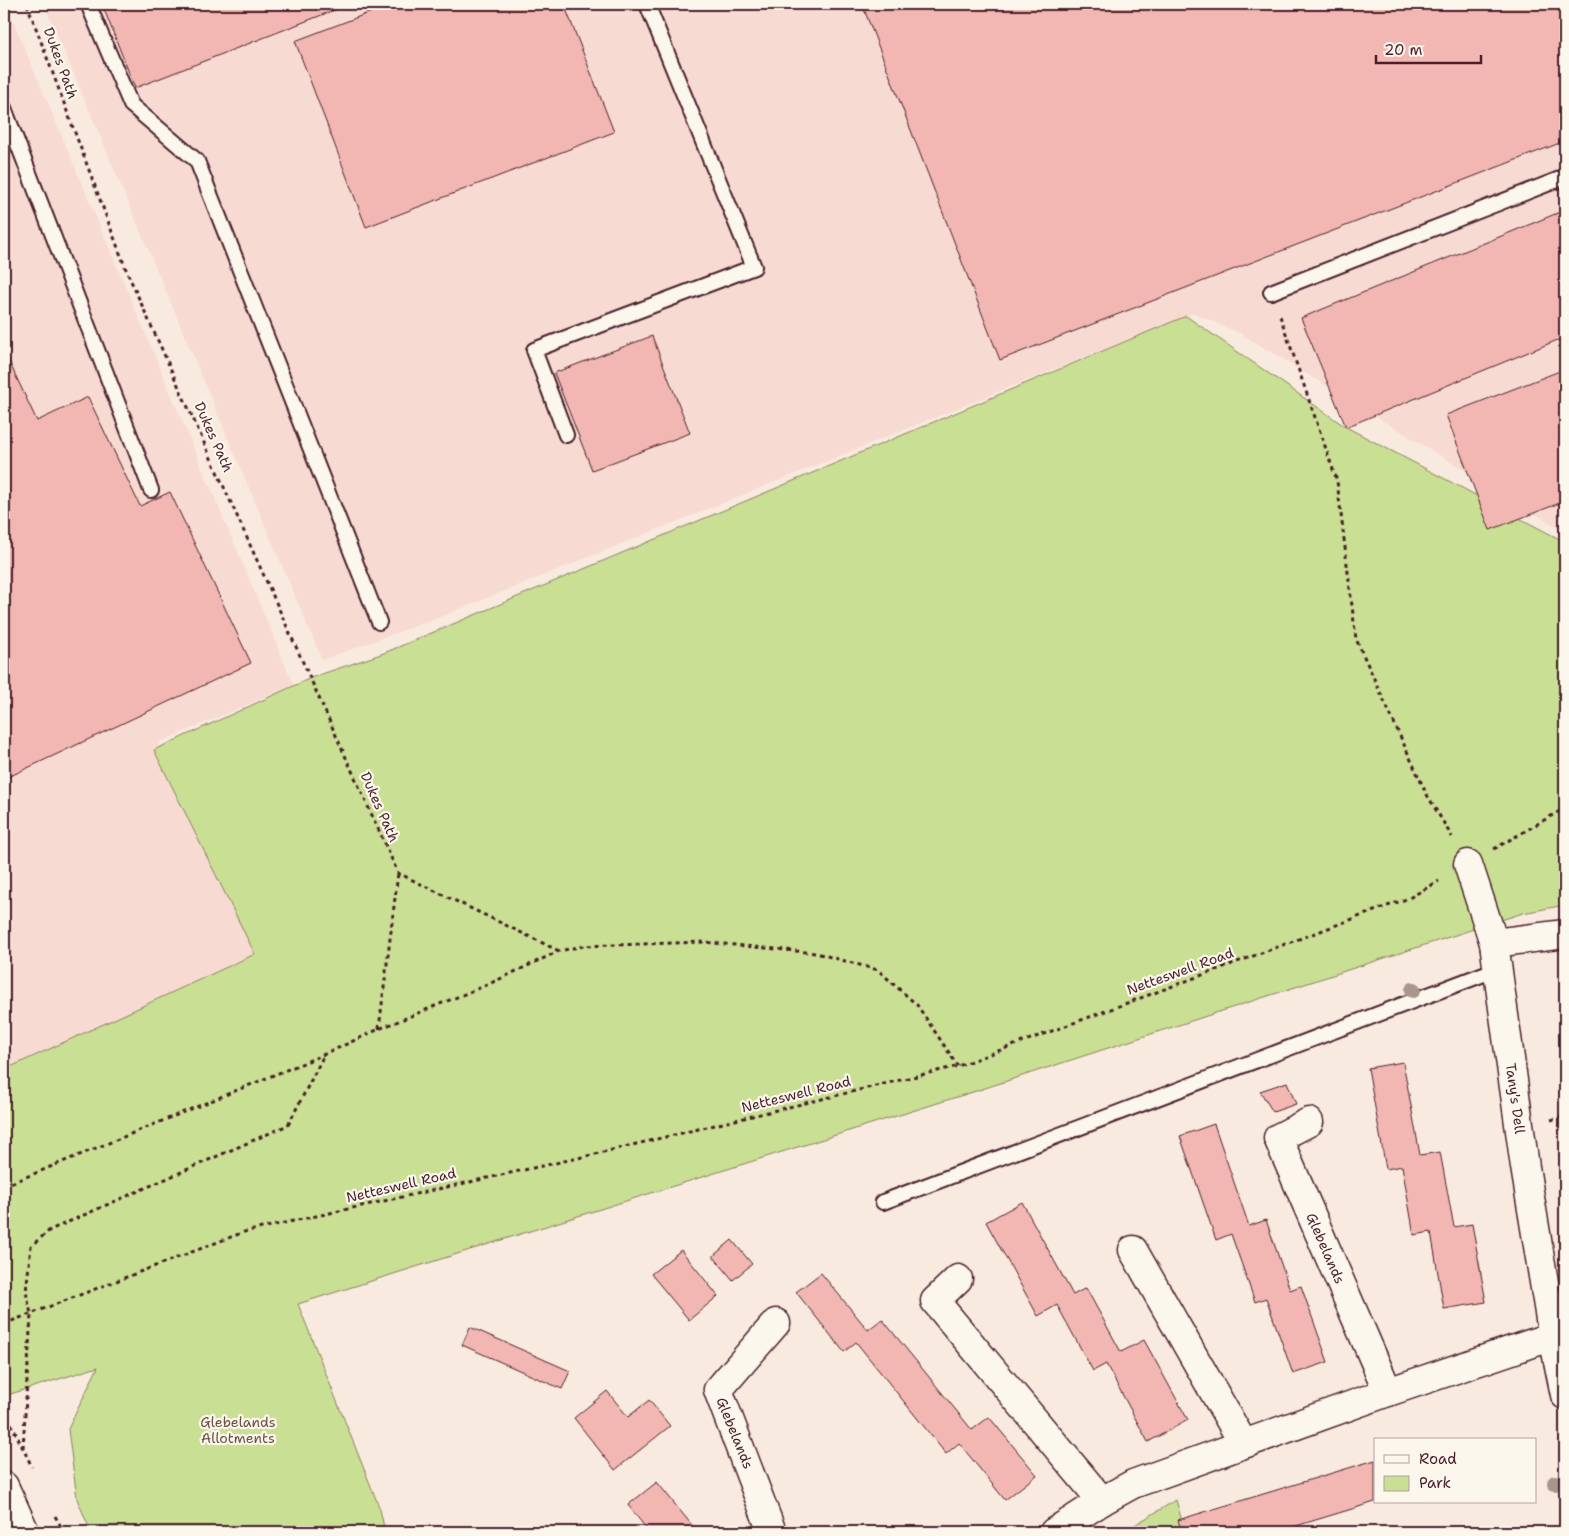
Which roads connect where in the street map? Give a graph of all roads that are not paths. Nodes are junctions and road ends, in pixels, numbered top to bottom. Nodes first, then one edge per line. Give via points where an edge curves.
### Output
1 (88, 4) edge
2 (647, 4) edge
3 (4, 108) edge
4 (1565, 176) edge
5 (1271, 292) road end
6 (566, 435) dead end
7 (151, 490) dead end
8 (379, 622) dead end
9 (1468, 864) road end
10 (1565, 934) edge
11 (1495, 956) junction
12 (1308, 1122) dead end
13 (883, 1202) dead end
14 (1134, 1250) dead end
15 (958, 1279) dead end
16 (776, 1323) dead end
17 (1559, 1334) edge
18 (1388, 1392) junction
19 (1565, 1395) edge
20 (1243, 1443) junction
21 (4, 1486) edge
22 (1102, 1501) junction
23 (26, 1532) edge
24 (772, 1532) edge
25 (1054, 1532) edge

1 - 8 lane via 131,105 197,161
2 - 6 lane via 754,267 534,350
3 - 7 lane
4 - 5 lane
9 - 11 street, Tany's Dell
10 - 11 street
11 - 13 lane
11 - 17 street, Tany's Dell
12 - 18 street, Glebelands via 1278,1138
14 - 20 street
15 - 22 street via 934,1300
16 - 24 street, Glebelands via 718,1390
17 - 18 street
17 - 19 street, Tany's Dell
18 - 20 street
20 - 22 street via 1133,1484
21 - 23 street
22 - 25 street

